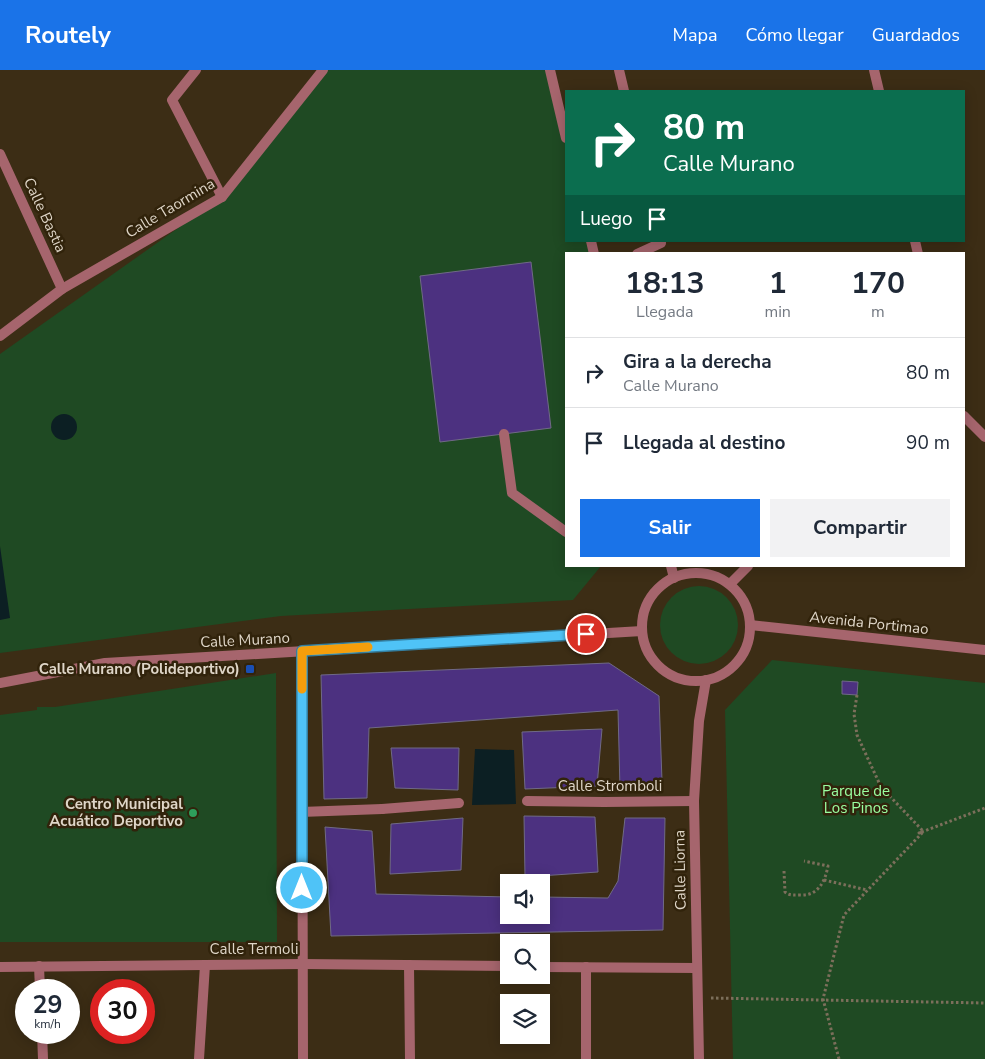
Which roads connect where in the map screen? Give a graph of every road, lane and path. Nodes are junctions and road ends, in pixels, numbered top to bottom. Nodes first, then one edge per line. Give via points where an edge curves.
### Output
1 (196, 70) edge
2 (323, 70) edge
3 (550, 70) edge
4 (619, 70) edge
5 (874, 70) edge
6 (624, 90) edge
7 (879, 90) edge
8 (565, 134) edge
9 (0, 154) edge
10 (222, 197) junction
11 (660, 242) edge
12 (641, 252) edge
13 (62, 289) junction
14 (0, 336) edge
15 (965, 417) edge
16 (504, 434) dead end
17 (985, 437) edge
18 (565, 531) edge
19 (671, 567) edge
20 (747, 567) edge
21 (674, 578) junction
22 (730, 584) junction
23 (750, 625) junction
24 (642, 631) junction
25 (985, 650) edge
26 (302, 651) junction
27 (706, 680) junction
28 (0, 683) edge
29 (857, 695) dead end
30 (694, 801) junction
31 (527, 802) dead end
32 (459, 803) dead end
33 (985, 808) edge
34 (302, 812) junction
35 (923, 832) junction
36 (804, 861) dead end
37 (784, 871) dead end
38 (824, 880) junction
39 (868, 890) junction
40 (302, 964) junction
41 (205, 965) junction
42 (409, 965) junction
43 (0, 966) edge
44 (39, 966) junction
45 (500, 966) edge
46 (550, 966) edge
47 (586, 967) junction
48 (697, 968) junction
49 (40, 979) edge
50 (698, 998) junction
51 (822, 999) junction
52 (985, 1003) edge
53 (42, 1044) edge
54 (43, 1059) edge
55 (199, 1059) edge
56 (303, 1059) edge
57 (410, 1059) edge
58 (586, 1059) edge
59 (698, 1059) edge
60 (839, 1059) edge

1 - 10 street via 172,100
2 - 10 street, Calle Taormina
3 - 8 street
4 - 6 street
5 - 7 street
9 - 13 street, Calle Bastia
10 - 13 street, Calle Taormina
11 - 12 street
13 - 14 street, Calle Taormina
15 - 17 street
16 - 18 street via 512,493
19 - 21 street
20 - 22 street
21 - 22 street via 703,573
21 - 24 street via 650,599
22 - 23 street via 748,609
23 - 25 street, Avenida Portimao
23 - 27 street via 749,640 733,667
24 - 26 street, Calle Murano
24 - 27 street via 656,663 671,675 688,680
26 - 28 street, Calle Murano via 105,663
26 - 34 street
27 - 30 street, Calle Liorna via 699,721
29 - 35 path via 854,714 857,735 881,787
30 - 31 street, Calle Stromboli
30 - 48 street, Calle Liorna
32 - 34 street
33 - 35 path via 919,833
34 - 40 street
35 - 39 path
36 - 38 path via 828,866
37 - 38 path via 785,892 790,895 808,896 818,890
38 - 39 path
39 - 51 path via 844,915
40 - 41 street, Calle Termoli
40 - 42 street, Calle Termoli
40 - 56 street
41 - 44 street, Calle Termoli
41 - 55 street
42 - 45 street, Calle Termoli
42 - 57 street
43 - 44 street, Calle Termoli
44 - 49 street
46 - 47 street
47 - 48 street
47 - 58 street
48 - 50 street, Calle Liorna
50 - 51 path
50 - 59 street, Calle Liorna
51 - 52 path
51 - 60 path
53 - 54 street

